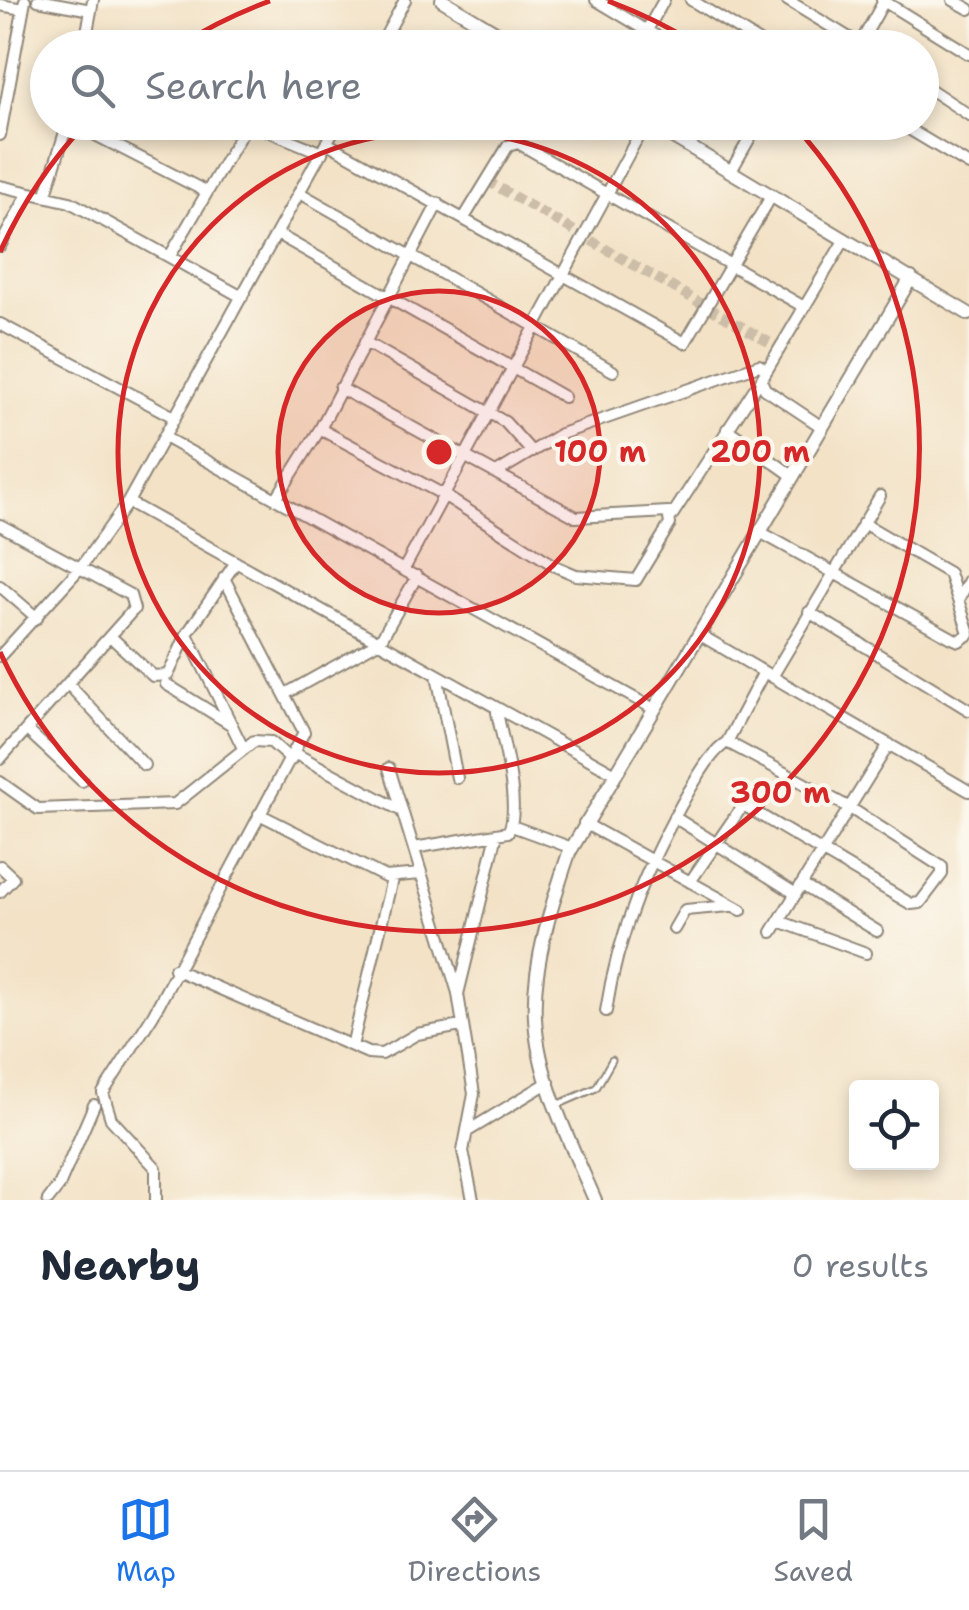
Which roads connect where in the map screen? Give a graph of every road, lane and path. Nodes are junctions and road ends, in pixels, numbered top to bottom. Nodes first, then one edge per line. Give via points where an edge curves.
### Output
1 (38, 0) edge
2 (405, 0) edge
3 (442, 0) edge
4 (596, 0) edge
5 (664, 0) edge
6 (691, 0) edge
7 (787, 0) edge
8 (953, 0) edge
9 (883, 1) edge
10 (24, 4) edge
11 (898, 4) edge
12 (0, 5) edge
13 (92, 5) edge
14 (969, 9) edge
15 (87, 30) edge
16 (389, 30) edge
17 (492, 30) edge
18 (646, 30) joint
19 (740, 30) edge
20 (837, 30) edge
21 (870, 30) edge
22 (935, 30) edge
23 (939, 33) edge
24 (969, 54) edge
25 (6, 69) edge
26 (939, 95) edge
27 (969, 115) edge
28 (0, 135) edge
29 (63, 140) edge
30 (104, 140) edge
31 (238, 140) edge
32 (299, 140) edge
33 (328, 140) edge
34 (637, 140) edge
35 (678, 140) edge
36 (748, 140) edge
37 (927, 140) edge
38 (324, 148) junction
39 (969, 165) edge
40 (731, 170) junction
41 (0, 186) edge
42 (205, 191) junction
43 (300, 193) junction
44 (608, 193) junction
45 (28, 194) junction
46 (46, 194) junction
47 (772, 194) junction
48 (438, 203) junction
49 (464, 218) junction
50 (277, 234) junction
51 (845, 239) junction
52 (0, 246) edge
53 (170, 256) junction
54 (410, 256) junction
55 (733, 263) junction
56 (563, 274) junction
57 (911, 278) junction
58 (242, 296) junction
59 (390, 296) junction
60 (804, 307) junction
61 (969, 314) edge
62 (0, 324) edge
63 (537, 328) junction
64 (365, 342) junction
65 (766, 369) junction
66 (514, 370) junction
67 (613, 371) dead end
68 (340, 388) junction
69 (755, 388) dead end
70 (564, 398) dead end
71 (487, 414) junction
72 (174, 418) junction
73 (822, 427) junction
74 (727, 428) junction
75 (320, 429) junction
76 (164, 438) junction
77 (530, 451) junction
78 (464, 455) junction
79 (496, 473) junction
80 (793, 476) junction
81 (442, 494) junction
82 (880, 496) dead end
83 (276, 498) junction
84 (128, 502) junction
85 (672, 517) junction
86 (863, 522) junction
87 (0, 525) edge
88 (760, 532) junction
89 (236, 562) junction
90 (80, 568) junction
91 (404, 569) junction
92 (832, 571) junction
93 (417, 576) junction
94 (224, 578) junction
95 (969, 580) edge
96 (0, 586) edge
97 (959, 599) junction
98 (809, 612) junction
99 (37, 618) junction
100 (187, 634) junction
101 (969, 634) edge
102 (702, 636) junction
103 (111, 637) junction
104 (380, 641) junction
105 (0, 656) edge
106 (437, 675) junction
107 (768, 675) junction
108 (166, 684) dead end
109 (69, 686) junction
110 (287, 692) junction
111 (654, 709) junction
112 (969, 710) edge
113 (497, 712) junction
114 (232, 726) junction
115 (28, 732) junction
116 (727, 742) junction
117 (889, 744) junction
118 (244, 748) junction
119 (292, 756) junction
120 (0, 758) edge
121 (144, 765) dead end
122 (389, 768) dead end
123 (614, 774) junction
124 (458, 778) dead end
125 (82, 781) dead end
126 (0, 782) edge
127 (969, 791) edge
128 (850, 808) junction
129 (402, 810) junction
130 (259, 814) junction
131 (674, 818) junction
132 (584, 822) junction
133 (512, 826) junction
134 (498, 834) junction
135 (715, 844) junction
136 (414, 848) junction
137 (572, 848) junction
138 (824, 849) junction
139 (650, 859) junction
140 (0, 866) edge
141 (421, 874) junction
142 (392, 879) junction
143 (690, 882) junction
144 (799, 889) junction
145 (0, 892) edge
146 (674, 929) dead end
147 (876, 932) dead end
148 (866, 953) dead end
149 (174, 969) junction
150 (458, 994) junction
151 (606, 1011) dead end
152 (461, 1026) junction
153 (352, 1046) junction
154 (612, 1060) dead end
155 (549, 1082) junction
156 (94, 1105) dead end
157 (557, 1105) junction
158 (468, 1131) junction
159 (48, 1200) edge
160 (156, 1200) edge
161 (474, 1200) edge
162 (596, 1200) edge

1 - 13 street
2 - 16 street
3 - 17 street
4 - 18 street
5 - 18 street
6 - 19 street
7 - 20 street
8 - 14 street
9 - 11 street
9 - 21 street
10 - 12 street
10 - 25 street
11 - 22 street
13 - 15 street
23 - 24 street
25 - 28 street
26 - 27 street
29 - 46 street
30 - 42 street
31 - 42 street
32 - 38 street
33 - 38 street
34 - 44 street
35 - 40 street
36 - 40 street
37 - 39 street
38 - 43 street
38 - 48 street
40 - 47 street
41 - 45 street
42 - 53 street
43 - 50 street
43 - 54 street
44 - 49 street via 512,142
44 - 55 street
44 - 56 street
45 - 46 street
45 - 52 street
46 - 53 street
47 - 51 street
47 - 55 street
48 - 49 street
48 - 54 street
49 - 56 street
50 - 58 street
50 - 59 street
51 - 57 street
51 - 60 street
53 - 58 street
54 - 59 street
54 - 63 street
55 - 56 street via 685,343
55 - 60 street
56 - 63 street
57 - 61 street
57 - 73 street
58 - 72 street
59 - 64 street
59 - 66 street
60 - 65 street
62 - 72 street
63 - 66 street
63 - 67 street
64 - 68 street
64 - 71 street
65 - 73 street via 765,389
65 - 77 street via 759,365 561,434
66 - 70 street
66 - 71 street
68 - 75 street
68 - 78 street
69 - 74 street
71 - 77 street via 512,427
71 - 78 street
72 - 76 street
73 - 80 street
74 - 80 street
74 - 85 street
75 - 81 street
75 - 83 street
76 - 83 street
76 - 84 street
77 - 79 street
78 - 79 street
78 - 81 street
79 - 85 street via 576,517 660,511
80 - 88 street
81 - 85 street via 576,575 642,576
81 - 91 street
82 - 86 street
83 - 91 street
84 - 89 street
84 - 90 street
86 - 92 street
86 - 97 street via 948,573
87 - 90 street
88 - 92 street
88 - 102 street
89 - 94 street
89 - 104 street
90 - 99 street
90 - 103 street via 134,602 130,619
91 - 93 street
92 - 98 street
92 - 101 street via 952,638
93 - 104 street
93 - 111 street
94 - 100 street
94 - 110 street
95 - 97 street
96 - 99 street
97 - 101 street
98 - 107 street
98 - 112 street
99 - 105 street
100 - 103 street via 174,666 160,678
100 - 114 street
102 - 107 street
102 - 111 street
103 - 109 street
104 - 106 street
104 - 110 street
106 - 113 street
106 - 124 street
107 - 116 street
107 - 117 street
108 - 114 street
109 - 115 street
109 - 121 street
110 - 119 street via 304,728
111 - 123 street
113 - 123 street
113 - 133 street
114 - 118 street
115 - 120 street
115 - 125 street
116 - 128 street
116 - 131 street
117 - 127 street
117 - 128 street
118 - 119 street via 262,740
118 - 126 street via 184,800 162,806 38,810
119 - 129 street
119 - 130 street
122 - 129 street
123 - 132 street
128 - 138 street
128 - 138 street via 936,860 942,874 920,903 911,904
129 - 136 street
130 - 142 street
130 - 149 street
131 - 135 street
131 - 139 street
132 - 137 street
132 - 139 street
133 - 134 street
133 - 137 street
134 - 136 street
134 - 150 street
135 - 138 street via 743,806
135 - 143 street
135 - 144 street
136 - 141 street
137 - 155 street via 554,898 536,995
138 - 144 street
139 - 143 street
139 - 151 street via 615,956
140 - 145 street via 13,878
141 - 142 street
141 - 150 street
142 - 153 street
143 - 146 street via 737,908 685,910
144 - 147 street
144 - 148 street via 776,926
149 - 153 street
149 - 160 street via 103,1094 111,1118 156,1168
150 - 152 street
152 - 153 street via 417,1034 382,1054
152 - 158 street via 474,1094
154 - 157 lane via 596,1088
155 - 157 street
155 - 158 street
156 - 159 street
157 - 162 street
158 - 161 street via 463,1162

